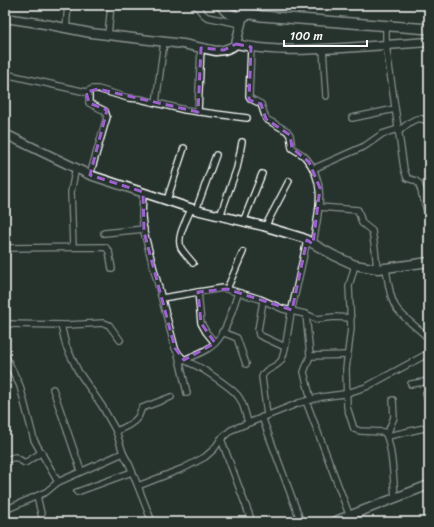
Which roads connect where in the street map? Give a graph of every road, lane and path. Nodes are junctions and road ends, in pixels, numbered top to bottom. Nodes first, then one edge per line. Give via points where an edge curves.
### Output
1 (68, 5) edge
2 (111, 5) edge
3 (196, 5) edge
4 (220, 5) edge
5 (243, 14) edge
6 (5, 18) edge
7 (386, 26) junction
8 (66, 28) junction
9 (429, 29) edge
10 (108, 35) junction
11 (164, 42) junction
12 (429, 42) edge
13 (236, 44) junction
14 (386, 45) junction
15 (251, 47) junction
16 (201, 48) junction
17 (323, 49) junction
18 (5, 74) edge
19 (86, 92) junction
20 (326, 96) dead end
21 (156, 103) junction
22 (395, 110) junction
23 (198, 112) junction
24 (247, 118) dead end
25 (352, 118) dead end
26 (429, 122) edge
27 (398, 130) junction
28 (5, 134) edge
29 (242, 142) dead end
30 (184, 148) dead end
31 (216, 155) dead end
32 (76, 167) junction
33 (313, 169) junction
34 (262, 174) dead end
35 (90, 175) junction
36 (289, 181) dead end
37 (143, 192) junction
38 (429, 193) edge
39 (422, 195) junction
40 (167, 200) junction
41 (319, 207) junction
42 (193, 210) junction
43 (220, 216) junction
44 (429, 217) edge
45 (243, 222) junction
46 (265, 227) junction
47 (144, 229) junction
48 (104, 233) dead end
49 (310, 242) junction
50 (73, 247) junction
51 (5, 248) edge
52 (243, 252) dead end
53 (429, 262) edge
54 (192, 263) dead end
55 (355, 265) junction
56 (112, 269) dead end
57 (377, 269) junction
58 (386, 269) junction
59 (227, 289) junction
60 (198, 292) junction
61 (238, 293) junction
62 (162, 298) junction
63 (263, 301) junction
64 (292, 310) junction
65 (306, 314) junction
66 (351, 318) junction
67 (5, 324) edge
68 (61, 325) junction
69 (222, 332) junction
70 (429, 339) edge
71 (120, 340) dead end
72 (215, 343) junction
73 (286, 346) junction
74 (429, 353) edge
75 (178, 354) junction
76 (5, 355) edge
77 (348, 355) junction
78 (310, 356) junction
79 (184, 360) junction
80 (246, 364) dead end
81 (429, 381) edge
82 (411, 384) dead end
83 (53, 389) dead end
84 (187, 393) dead end
85 (346, 393) junction
86 (426, 393) dead end
87 (171, 396) dead end
88 (393, 400) dead end
89 (309, 401) junction
90 (429, 404) edge
91 (264, 416) junction
92 (248, 422) junction
93 (429, 427) edge
94 (116, 431) junction
95 (387, 435) junction
96 (221, 439) junction
97 (42, 452) junction
98 (123, 453) junction
99 (5, 460) edge
100 (81, 471) junction
101 (132, 472) junction
102 (58, 482) junction
103 (429, 485) edge
104 (138, 486) junction
105 (77, 492) dead end
106 (37, 496) junction
107 (395, 498) junction
108 (5, 510) edge
109 (351, 519) edge
110 (43, 522) edge
111 (152, 522) edge
112 (252, 522) edge
113 (301, 522) edge
114 (333, 522) edge

1 - 8 street
2 - 10 street
3 - 5 street via 207,17
4 - 5 main road via 229,14
5 - 7 main road
5 - 13 street
6 - 8 street
7 - 9 main road
7 - 14 street
8 - 10 street
10 - 11 street
11 - 16 street
11 - 21 street
12 - 14 street
13 - 15 street
13 - 16 street via 224,50
14 - 17 street
14 - 22 street
15 - 17 street via 273,50
15 - 33 street via 249,96 261,104 268,121 290,135 292,148 305,158
16 - 23 street
17 - 20 street
18 - 19 street
19 - 21 street via 98,89
19 - 35 street via 89,95 89,103 106,110 107,114
21 - 23 street
22 - 25 street
22 - 27 street
23 - 24 street
26 - 27 street via 421,118 416,119
27 - 33 street via 382,134 365,146
27 - 39 street via 405,175 419,184
28 - 32 street
29 - 43 street via 237,168
30 - 40 street
31 - 42 street
32 - 35 street
32 - 50 street via 72,192
33 - 41 street via 320,188
34 - 45 street
35 - 37 street
36 - 46 street
37 - 40 street
37 - 47 street
38 - 39 street
39 - 44 street
40 - 42 street
41 - 49 street
41 - 57 street via 358,210 362,223 372,231
42 - 43 street
42 - 54 street via 181,232 180,244
43 - 45 street
45 - 46 street
46 - 49 street
47 - 48 street
47 - 62 street
49 - 55 street
49 - 64 street
50 - 51 street
50 - 56 street via 107,248
52 - 59 street
53 - 58 street
55 - 57 street
55 - 66 street via 350,286
57 - 58 street
58 - 70 street via 394,305
59 - 60 street
59 - 61 street
60 - 62 street
60 - 72 street via 201,323
61 - 63 street
61 - 69 street
62 - 75 street
63 - 64 street
63 - 73 street via 259,335
64 - 65 street
64 - 73 street
65 - 66 street via 317,319
65 - 78 street
66 - 77 street
67 - 68 street
68 - 71 street via 107,323
68 - 94 street via 66,346 78,371
69 - 72 street
69 - 80 street via 237,338
72 - 79 street
73 - 91 street via 281,361 262,374
74 - 85 street via 366,387
75 - 79 street
75 - 84 street
76 - 97 street via 20,386 34,440
77 - 78 street
77 - 85 street
78 - 89 street via 304,372
79 - 92 street via 235,392 241,400
81 - 82 street
83 - 100 street
85 - 89 street
85 - 95 street via 347,407 354,429 384,432
86 - 90 street
87 - 94 street via 142,408 139,416 127,427
88 - 95 street via 394,417
89 - 91 street
89 - 109 street
91 - 92 street
91 - 113 street
92 - 96 street via 230,430
93 - 95 street
94 - 98 street
95 - 107 street
96 - 104 street via 210,453 198,461
96 - 112 street
97 - 99 street via 25,463 14,457
97 - 102 street
98 - 100 street
98 - 101 street
100 - 102 street
101 - 104 street
101 - 105 street
102 - 106 street
103 - 107 street
104 - 111 street
106 - 108 street
106 - 110 street
107 - 109 street
109 - 114 street

